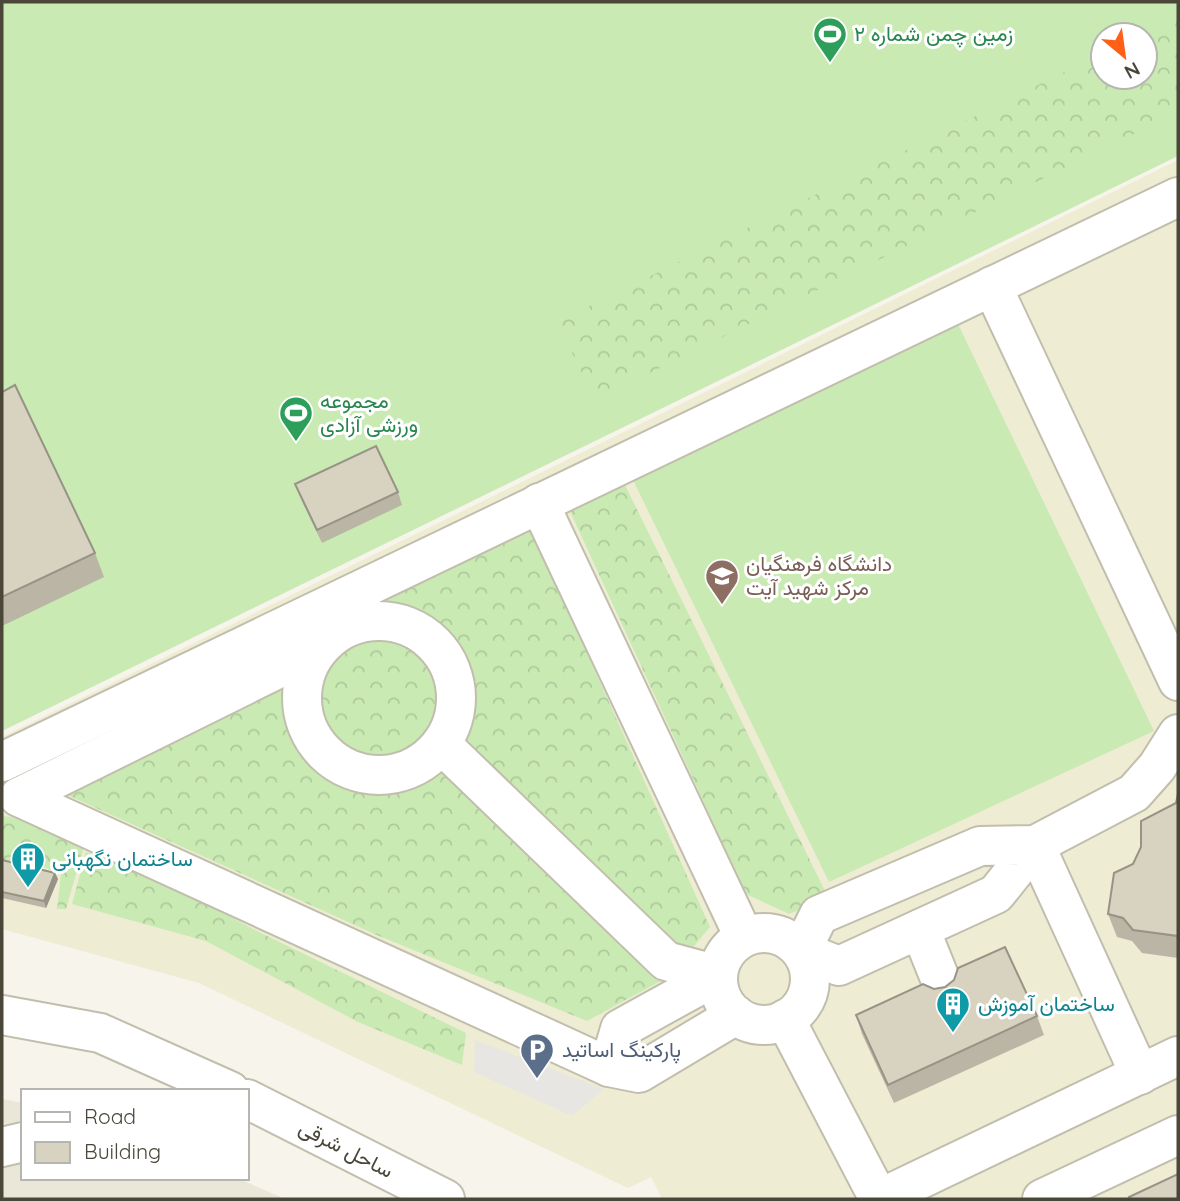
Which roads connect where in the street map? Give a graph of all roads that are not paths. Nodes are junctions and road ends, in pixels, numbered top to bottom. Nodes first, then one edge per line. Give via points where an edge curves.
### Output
1 (1178, 197) edge
2 (992, 286) junction
3 (540, 503) junction
4 (320, 648) junction
5 (1178, 681) edge
6 (1178, 734) edge
7 (441, 744) junction
8 (2, 762) edge
9 (1035, 845) junction
10 (920, 929) junction
11 (744, 937) junction
12 (801, 951) junction
13 (718, 975) junction
14 (943, 986) edge
15 (2, 1015) edge
16 (736, 1015) junction
17 (785, 1019) junction
18 (1178, 1056) edge
19 (609, 1066) junction
20 (1140, 1075) junction
21 (219, 1089) edge
22 (248, 1103) edge
23 (1178, 1135) edge
24 (21, 1142) edge
25 (2, 1147) edge
26 (445, 1199) edge
27 (879, 1199) edge
28 (1042, 1199) edge

1 - 2 street
2 - 3 street
2 - 5 street
3 - 8 street
3 - 11 street
4 - 7 street via 340,631 365,622 391,622 416,630 436,646 451,668 456,694 453,720
4 - 7 street via 307,669 301,693 313,740 330,759 352,771 401,772 424,761
4 - 19 street via 19,797
6 - 9 street via 1134,793
7 - 13 street via 666,961
9 - 10 street via 996,894
9 - 12 street via 980,846 819,915
9 - 20 street
10 - 12 street via 839,967
10 - 14 street
11 - 12 street via 775,934
11 - 13 street via 726,952
12 - 17 street via 810,981 798,1010
13 - 16 street via 725,1004
13 - 19 street via 620,1029
15 - 21 street, ساحل شرقی via 100,1032
16 - 17 street via 760,1024
16 - 19 street via 639,1073
17 - 27 street
18 - 20 street
20 - 27 street
22 - 26 street, ساحل شرقی
23 - 28 street
24 - 25 street

